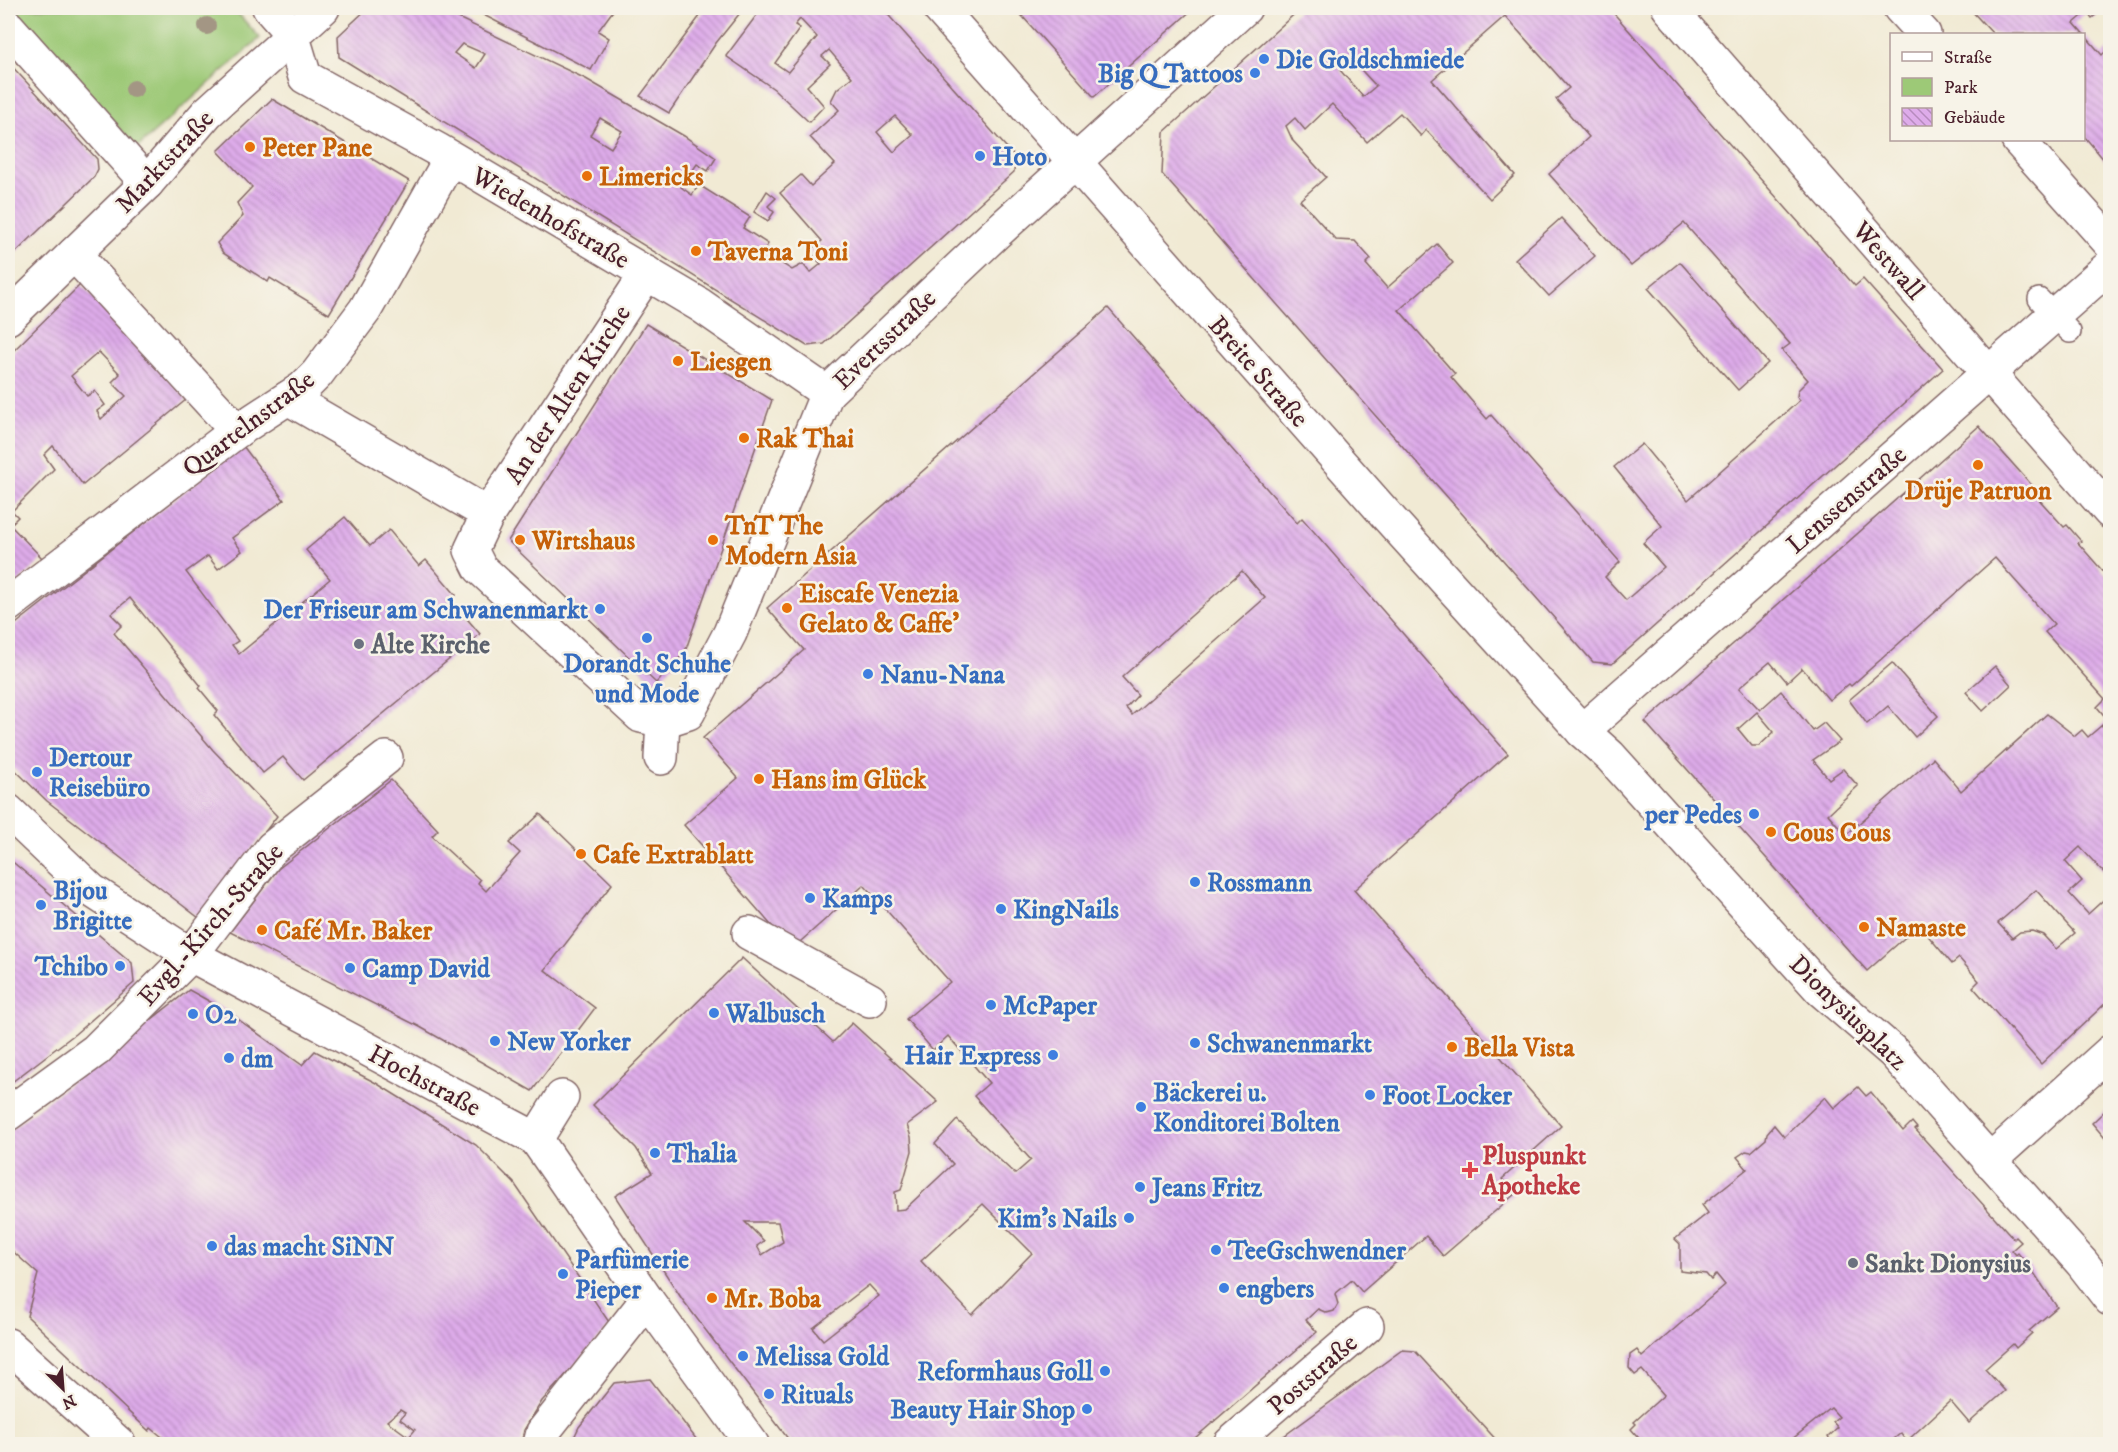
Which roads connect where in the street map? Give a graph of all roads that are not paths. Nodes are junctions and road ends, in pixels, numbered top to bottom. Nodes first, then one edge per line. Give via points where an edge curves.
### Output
1 (269, 8) edge
2 (323, 8) edge
3 (939, 8) edge
4 (1245, 8) edge
5 (1669, 8) edge
6 (1900, 8) edge
7 (8, 27) edge
8 (1923, 33) edge
9 (292, 34) junction
10 (2019, 141) edge
11 (450, 159) junction
12 (1076, 162) junction
13 (147, 183) junction
14 (2110, 243) edge
15 (74, 254) junction
16 (2110, 266) edge
17 (647, 273) junction
18 (8, 318) edge
19 (1989, 374) junction
20 (827, 393) junction
21 (288, 398) junction
22 (237, 431) junction
23 (2110, 512) edge
24 (488, 514) junction
25 (8, 605) edge
26 (663, 721) junction
27 (1582, 731) junction
28 (386, 758) dead end
29 (661, 758) dead end
30 (8, 811) edge
31 (749, 933) dead end
32 (191, 955) junction
33 (870, 1000) dead end
34 (2110, 1052) edge
35 (562, 1097) dead end
36 (8, 1114) edge
37 (536, 1140) junction
38 (1989, 1161) junction
39 (2110, 1299) edge
40 (647, 1300) junction
41 (1367, 1326) dead end
42 (8, 1345) edge
43 (119, 1444) edge
44 (540, 1444) edge
45 (752, 1444) edge
46 (1230, 1444) edge

1 - 9 street
2 - 9 street, Marktstraße
3 - 12 street, Breite Straße
4 - 12 street, Evertsstraße
5 - 19 street, Westwall
6 - 8 street
7 - 13 street
9 - 11 street, Wiedenhofstraße via 304,77
9 - 13 street, Marktstraße via 207,113
10 - 14 street
11 - 17 street, Wiedenhofstraße
11 - 21 street, Quartelnstraße via 366,310 332,357
12 - 20 street, Evertsstraße
12 - 27 street, Breite Straße
13 - 15 street, Marktstraße
15 - 18 street, Marktstraße
15 - 22 street
16 - 19 street, Lenssenstraße
17 - 20 street, Wiedenhofstraße
17 - 24 street, An der Alten Kirche
19 - 23 street, Westwall
19 - 27 street, Lenssenstraße
20 - 26 street, Evertsstraße via 730,633 688,713
21 - 22 street, Quartelnstraße
21 - 24 street
22 - 25 street, Quartelnstraße
24 - 26 street, An der Alten Kirche via 471,550 480,568 641,716
26 - 29 street
27 - 38 street, Dionysiusplatz via 1618,764 1821,990 1893,1052
28 - 32 street, Evgl.-Kirch-Straße via 272,848
30 - 32 street, Hochstraße via 91,890
31 - 33 street
32 - 36 street, Evgl.-Kirch-Straße via 96,1050
32 - 37 street, Hochstraße
34 - 38 street
35 - 37 street
37 - 40 street, Hochstraße
38 - 39 street, Dionysiusplatz
40 - 44 street via 543,1432
40 - 45 street, Hochstraße
41 - 46 street, Poststraße
42 - 43 street

